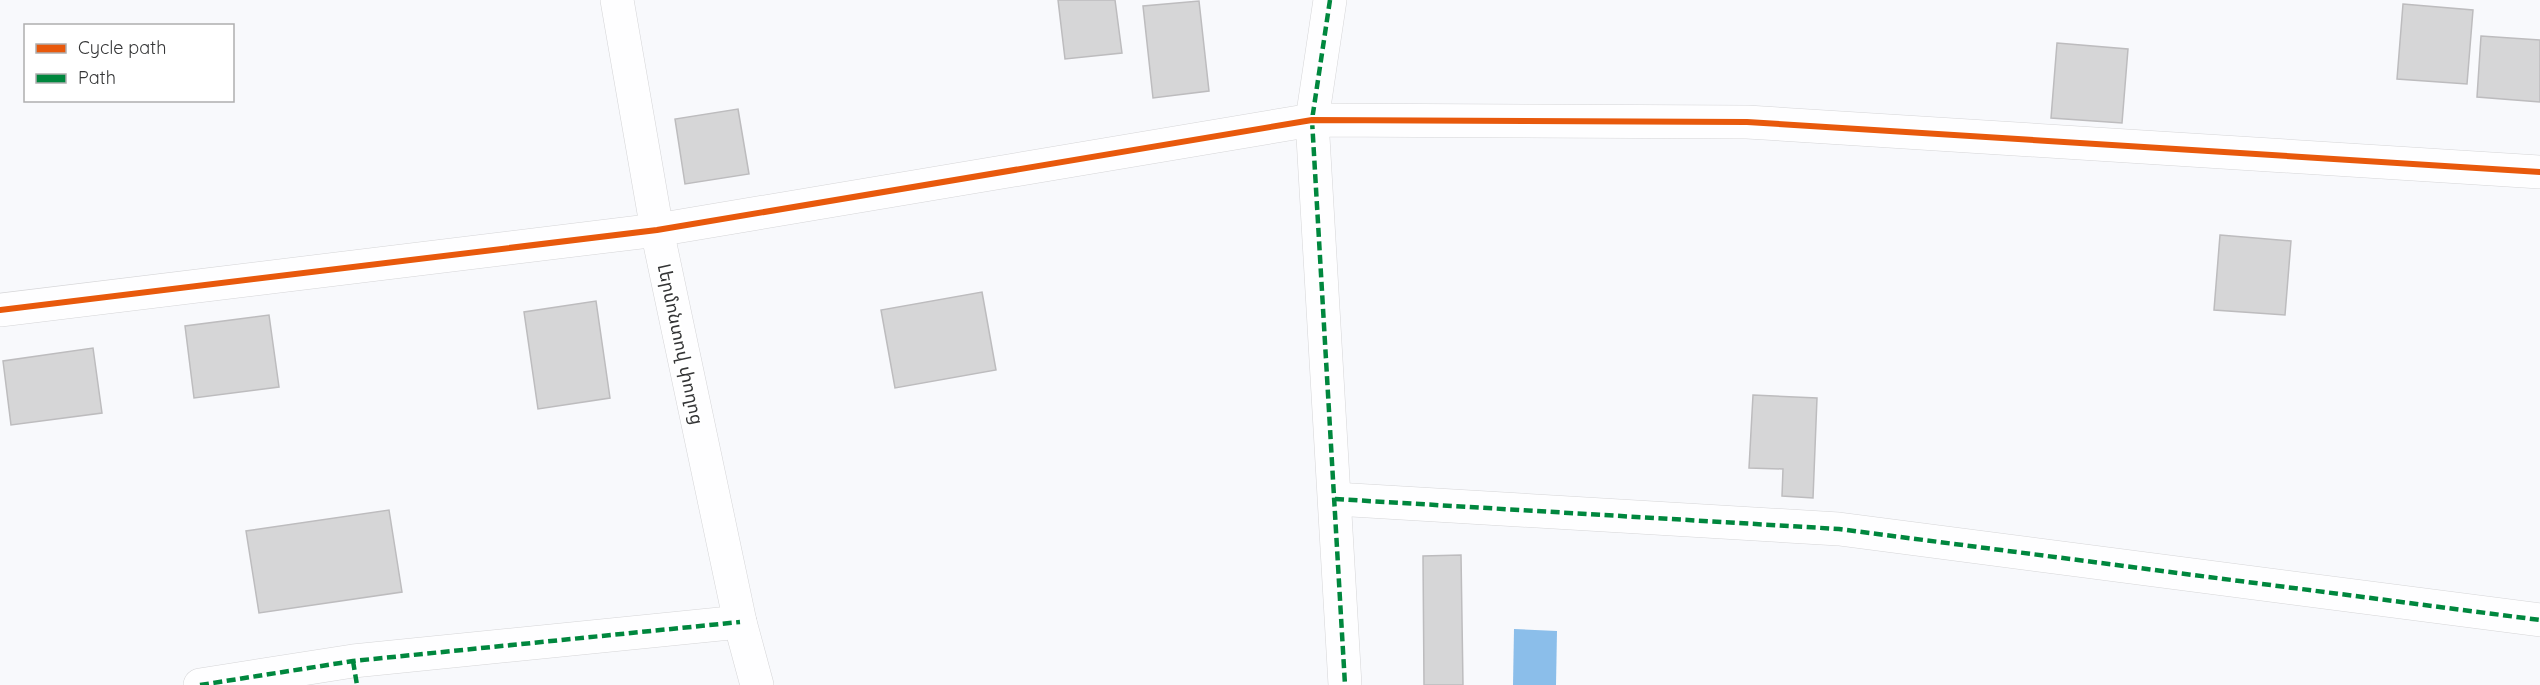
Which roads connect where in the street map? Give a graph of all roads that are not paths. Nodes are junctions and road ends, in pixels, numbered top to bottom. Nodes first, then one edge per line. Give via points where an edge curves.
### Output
1 (618, 0) edge
2 (1330, 0) edge
3 (1312, 120) junction
4 (2540, 172) edge
5 (657, 230) junction
6 (0, 310) edge
7 (1335, 499) junction
8 (2540, 620) edge
9 (740, 622) junction
10 (355, 673) edge
11 (200, 685) edge
12 (757, 685) edge
13 (1345, 685) edge

1 - 5 street, Լերմոնտով փողոց
2 - 3 street
3 - 4 street via 1747,122
3 - 5 street
3 - 7 street
5 - 6 street
5 - 9 street, Լերմոնտով փողոց
7 - 8 street via 1839,529
7 - 13 street
9 - 10 street
9 - 12 street, Լերմոնտով փողոց
10 - 11 street

